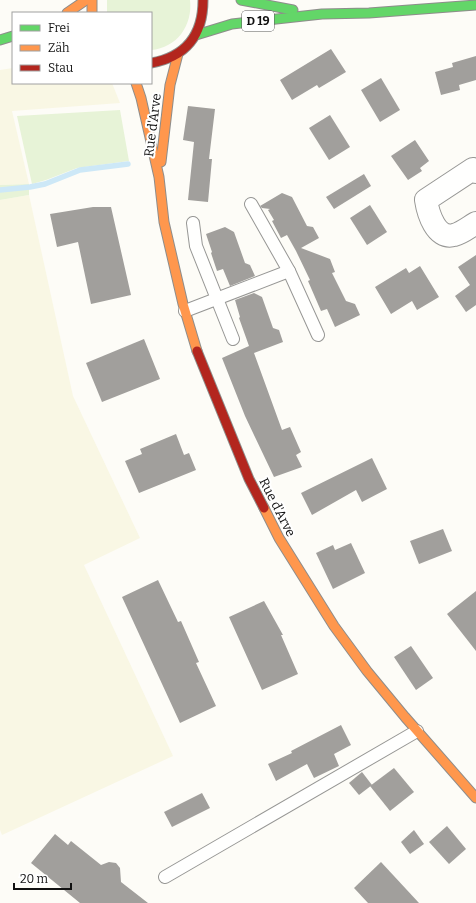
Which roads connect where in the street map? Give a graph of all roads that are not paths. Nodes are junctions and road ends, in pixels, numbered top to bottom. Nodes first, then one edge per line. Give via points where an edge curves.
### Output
1 (86, 0) edge
2 (92, 0) edge
3 (203, 0) edge
4 (241, 0) edge
5 (427, 5) edge
6 (476, 5) edge
7 (68, 12) edge
8 (92, 12) edge
9 (322, 14) junction
10 (196, 35) junction
11 (12, 37) edge
12 (0, 40) edge
13 (178, 54) junction
14 (152, 63) edge
15 (136, 84) edge
16 (476, 172) edge
17 (159, 177) junction
18 (251, 204) dead end
19 (193, 223) dead end
20 (476, 223) edge
21 (289, 271) junction
22 (217, 299) junction
23 (185, 311) junction
24 (318, 335) dead end
25 (233, 339) dead end
26 (417, 731) junction
27 (476, 798) edge
28 (165, 877) dead end

1 - 7 main road
2 - 8 main road
3 - 10 main road via 202,19
4 - 9 main road, D 19
5 - 6 main road, D 19
5 - 9 main road, D 19 via 369,13
9 - 10 main road, D 19 via 232,24
10 - 13 main road
11 - 12 main road
13 - 14 main road via 164,61
13 - 17 main road, Rue d'Arve via 170,85
15 - 17 main road, Rue d'Arve
16 - 20 street via 473,169 426,200 432,222 446,236 453,236
17 - 23 main road, Rue d'Arve via 171,256
18 - 21 lane
19 - 22 lane via 196,246
21 - 22 lane
21 - 24 lane
22 - 23 lane
22 - 25 lane
23 - 26 main road, Rue d'Arve via 195,346 218,406 249,479 279,538 334,626 367,671
26 - 27 main road, Rue d'Arve
26 - 28 lane

